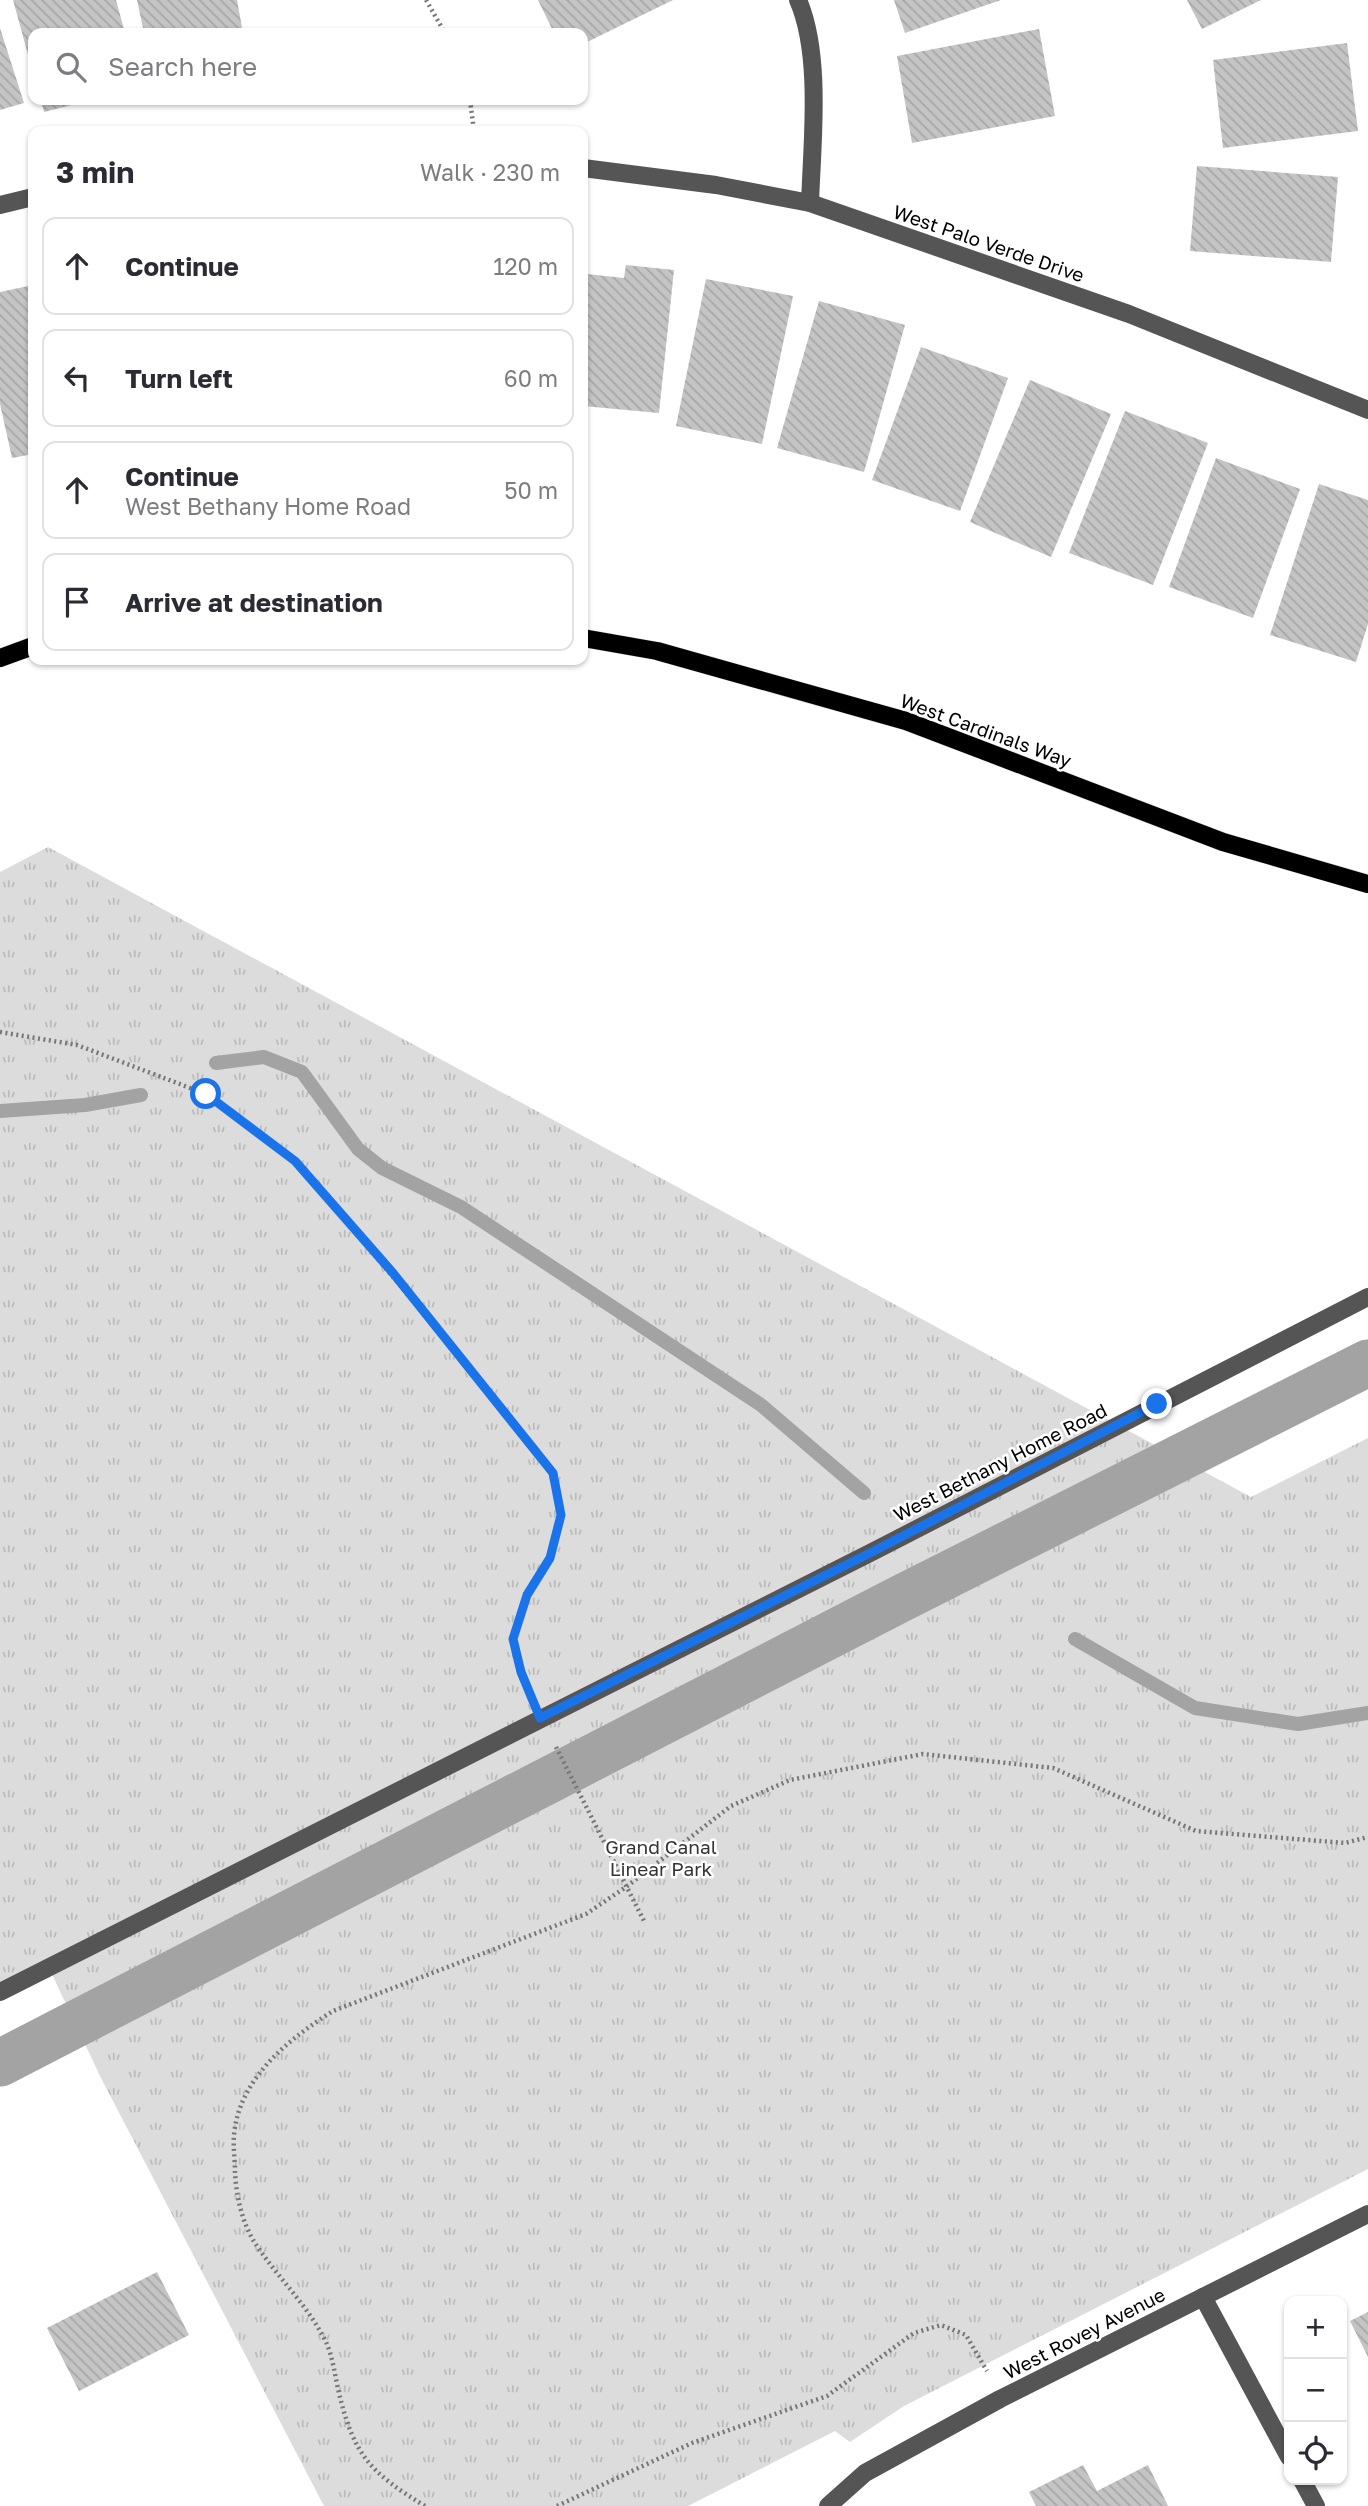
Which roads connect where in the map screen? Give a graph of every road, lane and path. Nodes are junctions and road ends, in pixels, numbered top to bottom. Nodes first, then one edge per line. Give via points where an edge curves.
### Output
1 (426, 0) edge
2 (798, 0) edge
3 (442, 28) edge
4 (471, 105) edge
5 (473, 126) edge
6 (588, 169) edge
7 (28, 198) edge
8 (810, 203) junction
9 (0, 205) edge
10 (1368, 410) edge
11 (588, 639) edge
12 (28, 648) edge
13 (0, 658) edge
14 (1368, 884) edge
15 (0, 1032) edge
16 (1368, 1297) edge
17 (544, 1723) junction
18 (1368, 1838) edge
19 (626, 1887) junction
20 (645, 1923) dead end
21 (0, 1992) edge
22 (1368, 2214) edge
23 (1203, 2297) junction
24 (1000, 2399) junction
25 (1284, 2448) edge
26 (1304, 2485) edge
27 (425, 2506) edge
28 (556, 2506) edge
29 (828, 2506) edge
30 (1316, 2506) edge

1 - 3 path
2 - 8 street via 814,84
4 - 5 path
6 - 8 street, West Palo Verde Drive
7 - 9 street
8 - 10 street, West Palo Verde Drive via 1129,314
11 - 14 main road, West Cardinals Way via 657,650 906,721 1223,842
12 - 13 main road
15 - 17 path via 77,1045 206,1094 295,1161 490,1392 553,1473 561,1515 550,1558 527,1595 513,1639 521,1672
16 - 17 street, West Bethany Home Road
17 - 19 path
17 - 21 street, West Bethany Home Road
18 - 19 path via 1345,1843 1196,1831 1053,1768 923,1754 790,1780 731,1806
19 - 20 path
19 - 27 path via 586,1914 333,2011 295,2035 261,2069 242,2107 234,2133 236,2195 253,2241 306,2307 327,2344 348,2431 362,2455 386,2482
22 - 23 street, West Rovey Avenue
23 - 24 street, West Rovey Avenue
23 - 25 street
24 - 28 path via 966,2335 941,2325 914,2333 827,2396 692,2443
24 - 29 street, West Rovey Avenue via 865,2473
26 - 30 street

